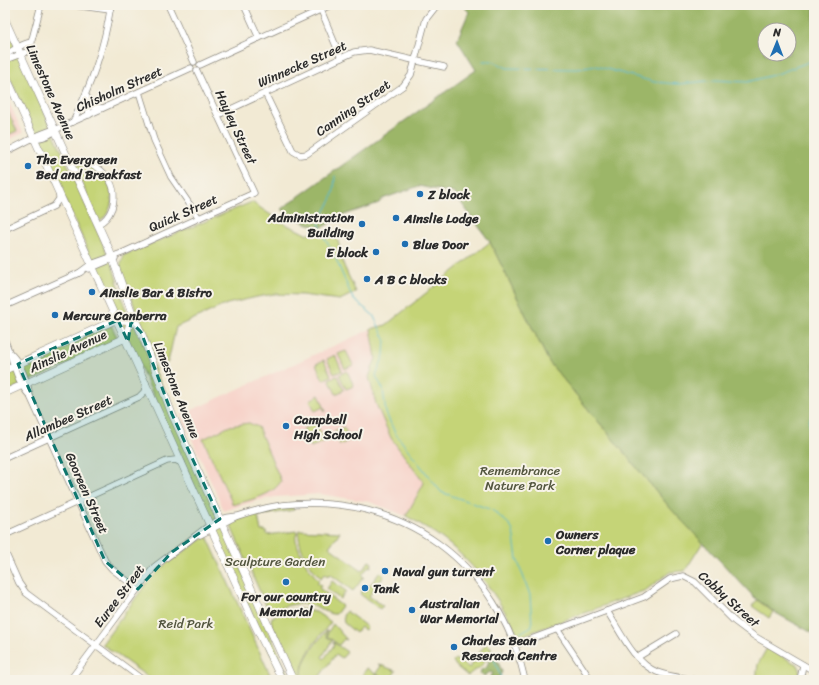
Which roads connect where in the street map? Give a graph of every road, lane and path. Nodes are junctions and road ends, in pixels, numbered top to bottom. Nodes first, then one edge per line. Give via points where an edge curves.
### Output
1 (41, 5) edge
2 (73, 5) edge
3 (168, 5) edge
4 (244, 5) edge
5 (331, 5) edge
6 (437, 5) edge
7 (110, 8) edge
8 (321, 10) junction
9 (5, 20) edge
10 (259, 38) junction
11 (32, 42) junction
12 (19, 51) junction
13 (5, 55) edge
14 (341, 58) junction
15 (5, 60) edge
16 (415, 61) junction
17 (194, 62) junction
18 (200, 64) junction
19 (191, 68) junction
20 (444, 68) dead end
21 (198, 71) junction
22 (5, 74) edge
23 (139, 92) junction
24 (265, 93) junction
25 (87, 96) junction
26 (103, 108) junction
27 (88, 115) junction
28 (218, 115) junction
29 (72, 122) junction
30 (55, 130) junction
31 (34, 139) junction
32 (5, 152) edge
33 (69, 160) junction
34 (59, 193) junction
35 (254, 193) joint
36 (49, 209) junction
37 (67, 210) junction
38 (199, 218) junction
39 (98, 224) junction
40 (5, 229) edge
41 (113, 257) junction
42 (92, 266) junction
43 (111, 305) junction
44 (5, 306) edge
45 (132, 313) junction
46 (118, 320) junction
47 (130, 322) junction
48 (96, 328) junction
49 (141, 332) junction
50 (125, 336) junction
51 (5, 341) edge
52 (115, 343) junction
53 (131, 348) junction
54 (16, 365) junction
55 (5, 370) edge
56 (146, 383) junction
57 (25, 384) junction
58 (5, 394) edge
59 (139, 397) junction
60 (153, 400) junction
61 (49, 438) junction
62 (174, 447) junction
63 (5, 458) edge
64 (167, 461) junction
65 (182, 463) junction
66 (78, 501) junction
67 (222, 522) junction
68 (211, 527) junction
69 (5, 535) edge
70 (5, 552) edge
71 (138, 589) junction
72 (607, 611) junction
73 (557, 629) junction
74 (676, 634) dead end
75 (96, 645) junction
76 (515, 645) junction
77 (638, 657) junction
78 (803, 665) junction
79 (814, 671) edge
80 (70, 680) edge
81 (143, 680) edge
82 (282, 680) edge
83 (293, 680) edge
84 (525, 680) edge
85 (591, 680) edge
86 (697, 680) edge
87 (800, 680) edge

1 - 11 street
2 - 7 street
3 - 17 street
4 - 10 street
5 - 8 street
6 - 16 street, Canning Street via 426,19
7 - 25 street via 106,38
8 - 10 street
8 - 14 street
9 - 12 main road, Limestone Avenue
10 - 18 street
11 - 12 street via 23,43
11 - 12 street via 29,51
12 - 13 street
12 - 15 street
12 - 30 main road, Limestone Avenue
14 - 16 street, Winnecke Street via 354,52 369,50
14 - 24 street, Winnecke Street
16 - 20 street, Winnecke Street
16 - 24 street, Canning Street via 411,75 403,86 304,155 292,151
17 - 18 street
17 - 19 street
18 - 21 street
19 - 21 street
19 - 23 street, Chisholm Street
21 - 28 street, Hayley Street
22 - 31 main road, Limestone Avenue
23 - 26 street, Chisholm Street
23 - 38 street via 154,140 171,177
24 - 28 street, Winnecke Street
25 - 26 street via 93,107
25 - 27 street
25 - 29 street
26 - 27 street, Chisholm Street
27 - 29 street, Chisholm Street
28 - 35 street, Hayley Street
29 - 30 street, Chisholm Street
30 - 31 street, Chisholm Street
30 - 33 main road, Limestone Avenue
31 - 32 street, Chisholm Street
31 - 34 main road, Limestone Avenue
33 - 39 main road, Limestone Avenue
33 - 39 street via 94,165 102,170 112,184 114,194 111,211 106,220
34 - 36 street via 57,202
34 - 37 main road, Limestone Avenue
35 - 38 street, Quick Street
36 - 37 street via 59,207
36 - 40 street
37 - 42 main road, Limestone Avenue
38 - 41 street, Quick Street
39 - 41 main road, Limestone Avenue
41 - 42 street, Quick Street
41 - 45 main road, Limestone Avenue
42 - 43 main road, Limestone Avenue
42 - 44 street, Quick Street
43 - 46 main road, Limestone Avenue
43 - 48 main road via 110,314
45 - 47 main road, Ainslie Avenue
45 - 49 main road, Limestone Avenue
46 - 47 main road, Ainslie Avenue
46 - 48 main road, Ainslie Avenue
46 - 50 main road, Limestone Avenue
47 - 49 main road
47 - 50 main road, Ainslie Avenue
48 - 54 main road, Ainslie Avenue
49 - 67 main road, Limestone Avenue via 172,413
50 - 52 main road, Ainslie Avenue
50 - 53 main road, Limestone Avenue
51 - 54 street, Gooreen Street
52 - 53 main road
52 - 57 main road, Ainslie Avenue
53 - 56 main road, Limestone Avenue
54 - 55 main road, Ainslie Avenue
54 - 57 street, Gooreen Street
56 - 59 street via 144,392
56 - 60 main road, Limestone Avenue
57 - 58 main road, Ainslie Avenue
57 - 61 street, Gooreen Street
59 - 60 street
59 - 61 street, Allambee Street
60 - 62 main road, Limestone Avenue
61 - 63 street, Allambee Street
61 - 66 street, Gooreen Street
62 - 64 street
62 - 65 main road, Limestone Avenue
64 - 65 street via 175,460
64 - 66 street
65 - 68 main road, Limestone Avenue
66 - 69 street
66 - 71 street, Gooreen Street via 107,564
67 - 68 street, Euree Street
67 - 76 street via 271,507 310,503 351,507 408,524 440,543 476,576 498,609
67 - 83 main road, Limestone Avenue
68 - 71 street, Euree Street via 154,567
68 - 82 main road, Limestone Avenue
70 - 75 street via 26,593
71 - 75 street, Euree Street
72 - 73 street, Cobby Street
72 - 77 street
72 - 78 street, Cobby Street via 644,597 670,579 683,576 695,582 729,616 754,636
73 - 76 street, Cobby Street
73 - 85 street
74 - 77 street
75 - 80 street, Euree Street
75 - 81 street
76 - 84 street
77 - 86 street via 658,673
78 - 79 street, Cobby Street
78 - 87 street

